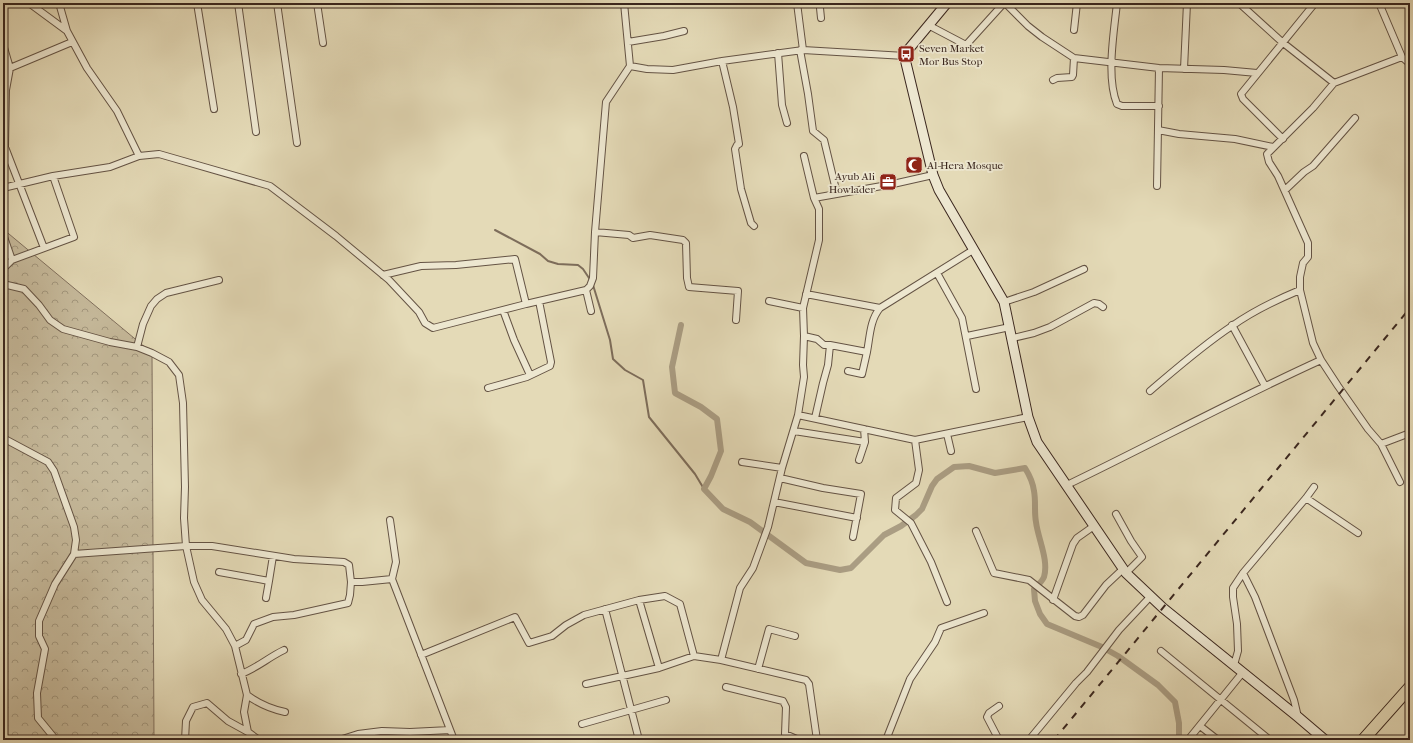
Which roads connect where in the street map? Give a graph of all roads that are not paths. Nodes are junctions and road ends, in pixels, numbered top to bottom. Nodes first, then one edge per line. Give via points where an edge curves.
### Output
1 (29, 3) edge
2 (59, 3) edge
3 (197, 3) edge
4 (238, 3) edge
5 (277, 3) edge
6 (317, 3) edge
7 (624, 3) edge
8 (797, 3) edge
9 (821, 3) edge
10 (947, 3) edge
11 (1005, 3) edge
12 (1077, 3) edge
13 (1117, 3) edge
14 (1187, 3) edge
15 (1239, 3) edge
16 (1315, 3) edge
17 (1379, 3) edge
18 (821, 18) dead end
19 (928, 25) junction
20 (1074, 30) dead end
21 (67, 31) junction
22 (684, 31) dead end
23 (72, 42) junction
24 (628, 42) junction
25 (1282, 42) junction
26 (323, 43) dead end
27 (3, 44) edge
28 (801, 50) junction
29 (778, 53) junction
30 (905, 56) junction
31 (1402, 57) junction
32 (1074, 58) junction
33 (722, 61) junction
34 (1111, 62) junction
35 (1410, 64) edge
36 (630, 66) junction
37 (10, 68) junction
38 (1159, 68) junction
39 (1184, 69) junction
40 (1257, 73) junction
41 (1053, 80) dead end
42 (1334, 83) junction
43 (1159, 106) junction
44 (214, 109) dead end
45 (1355, 118) dead end
46 (787, 123) dead end
47 (1158, 130) junction
48 (256, 132) dead end
49 (1283, 139) junction
50 (297, 143) dead end
51 (1273, 147) junction
52 (139, 156) junction
53 (804, 156) dead end
54 (933, 174) junction
55 (53, 176) junction
56 (19, 184) junction
57 (1158, 186) dead end
58 (3, 188) edge
59 (1285, 190) junction
60 (837, 194) junction
61 (814, 198) junction
62 (754, 226) dead end
63 (595, 232) junction
64 (3, 234) edge
65 (44, 248) junction
66 (974, 250) junction
67 (12, 260) junction
68 (1084, 269) dead end
69 (937, 273) junction
70 (384, 275) junction
71 (3, 280) edge
72 (219, 280) dead end
73 (3, 284) edge
74 (588, 288) junction
75 (1300, 290) junction
76 (806, 294) junction
77 (538, 301) junction
78 (769, 301) dead end
79 (1004, 302) junction
80 (526, 304) junction
81 (1103, 307) dead end
82 (803, 308) junction
83 (880, 308) junction
84 (503, 310) junction
85 (591, 311) dead end
86 (736, 320) dead end
87 (1232, 325) junction
88 (1010, 327) junction
89 (804, 336) junction
90 (967, 336) junction
91 (1013, 338) junction
92 (830, 345) junction
93 (137, 347) junction
94 (867, 352) junction
95 (1321, 360) junction
96 (848, 371) dead end
97 (530, 375) junction
98 (1265, 386) junction
99 (488, 388) dead end
100 (976, 389) dead end
101 (1150, 390) dead end
102 (798, 415) junction
103 (1028, 417) junction
104 (815, 418) junction
105 (864, 429) junction
106 (794, 431) junction
107 (1410, 433) edge
108 (947, 434) junction
109 (3, 438) edge
110 (915, 440) junction
111 (865, 442) junction
112 (1381, 444) junction
113 (951, 451) dead end
114 (859, 460) dead end
115 (742, 462) dead end
116 (782, 468) junction
117 (780, 478) junction
118 (1400, 482) dead end
119 (1068, 485) junction
120 (1314, 487) dead end
121 (1306, 498) junction
122 (774, 502) junction
123 (1116, 514) dead end
124 (857, 518) junction
125 (390, 520) dead end
126 (1094, 526) junction
127 (976, 531) dead end
128 (1358, 533) dead end
129 (853, 537) dead end
130 (186, 546) junction
131 (74, 554) junction
132 (273, 556) junction
133 (1125, 571) junction
134 (219, 572) dead end
135 (1243, 573) junction
136 (392, 579) junction
137 (269, 581) junction
138 (351, 582) junction
139 (1150, 597) junction
140 (266, 598) dead end
141 (639, 600) junction
142 (1053, 600) junction
143 (947, 602) dead end
144 (605, 609) junction
145 (984, 613) dead end
146 (795, 636) dead end
147 (235, 646) junction
148 (284, 650) dead end
149 (1161, 651) dead end
150 (421, 654) junction
151 (694, 656) junction
152 (721, 660) junction
153 (1234, 665) junction
154 (659, 668) junction
155 (758, 669) junction
156 (1243, 672) junction
157 (242, 674) junction
158 (622, 676) junction
159 (586, 684) dead end
160 (726, 687) dead end
161 (1410, 687) edge
162 (247, 695) junction
163 (1410, 696) edge
164 (666, 700) dead end
165 (1221, 700) junction
166 (998, 706) dead end
167 (631, 710) junction
168 (285, 712) dead end
169 (1298, 717) junction
170 (582, 724) dead end
171 (1200, 726) junction
172 (450, 730) junction
173 (248, 732) junction
174 (56, 740) edge
175 (185, 740) edge
176 (249, 740) edge
177 (259, 740) edge
178 (340, 740) edge
179 (454, 740) edge
180 (639, 740) edge
181 (799, 740) edge
182 (817, 740) edge
183 (886, 740) edge
184 (999, 740) edge
185 (1030, 740) edge
186 (1188, 740) edge
187 (1218, 740) edge
188 (1270, 740) edge
189 (1326, 740) edge
190 (1363, 740) edge
191 (1372, 740) edge

1 - 21 street
2 - 21 street
3 - 44 street
4 - 48 street
5 - 50 street
6 - 26 street
7 - 24 street
8 - 28 street
9 - 18 street
10 - 19 street
11 - 19 street via 966,45
11 - 32 street via 1028,26
12 - 20 street
13 - 34 street
14 - 39 street
15 - 25 street
16 - 25 street
17 - 31 street
19 - 30 street
21 - 23 street
22 - 24 street
23 - 37 street
23 - 52 street via 117,112
24 - 36 street
25 - 40 street
25 - 42 street
27 - 37 street
28 - 29 street
28 - 30 street
28 - 60 street via 813,131 824,140
29 - 33 street
29 - 46 street via 782,106
30 - 54 street
31 - 35 street
31 - 42 street
32 - 34 street
32 - 41 street via 1072,77
33 - 36 street via 673,70
33 - 62 street via 739,144 735,149 741,190
34 - 38 street
34 - 43 street via 1117,104
36 - 63 street via 606,102
37 - 56 street via 6,90 5,147
38 - 39 street
38 - 43 street
39 - 40 street
40 - 49 street via 1241,94
42 - 49 street
43 - 47 street
45 - 59 street via 1313,166
47 - 51 street via 1235,139
47 - 57 street
49 - 51 street
51 - 59 street via 1267,154 1268,162
52 - 55 street via 110,167
52 - 70 street via 159,154 270,186
53 - 61 street
54 - 60 street
54 - 66 street via 939,190
55 - 56 street
55 - 65 street via 74,237
56 - 58 street
56 - 65 street
59 - 75 street via 1308,243 1308,257 1303,263
60 - 61 street
61 - 76 street via 819,209 819,240
63 - 74 street via 593,278
63 - 86 street via 629,235 633,238 650,235 683,240 686,243 689,287 738,291
64 - 67 street
65 - 67 street
66 - 69 street
66 - 79 street
67 - 71 street via 4,268
68 - 79 street via 1034,292
69 - 83 street
69 - 90 street via 962,318
70 - 80 street via 421,266 515,259
70 - 84 street via 419,312 428,326 433,328
72 - 93 street via 166,293 157,299 143,324
73 - 93 street via 24,289 50,320 63,329
74 - 77 street
74 - 85 street
75 - 87 street
75 - 95 street via 1313,343
76 - 82 street
76 - 83 street
77 - 80 street
77 - 97 street via 551,362 550,366
78 - 82 street
79 - 88 street
80 - 84 street
81 - 91 street via 1094,302 1050,327
82 - 89 street
83 - 94 street via 872,322
84 - 97 street
87 - 98 street
87 - 101 street
88 - 90 street
88 - 91 street
89 - 92 street
89 - 102 street via 804,377
90 - 100 street
91 - 103 street
92 - 94 street
92 - 104 street via 828,365
93 - 130 street via 169,362 179,375 183,403
94 - 96 street via 862,374
95 - 98 street
95 - 112 street via 1356,413
97 - 99 street
98 - 119 street
102 - 104 street
102 - 106 street
103 - 108 street
103 - 119 street via 1037,442
104 - 105 street
105 - 110 street
105 - 111 street
106 - 111 street
106 - 116 street
107 - 112 street
108 - 110 street
108 - 113 street
109 - 131 street via 48,462 54,471 74,527
110 - 143 street via 919,470 916,483 896,498 895,510 911,523 931,562
111 - 114 street
112 - 118 street
115 - 116 street
116 - 117 street
117 - 122 street
117 - 124 street via 861,494
119 - 126 street
120 - 121 street
121 - 128 street
121 - 135 street
122 - 124 street
122 - 152 street via 753,568 740,588
123 - 133 street via 1142,557
124 - 129 street
125 - 136 street via 396,562
126 - 133 street
126 - 142 street via 1073,544
127 - 142 street via 994,572 1029,580
130 - 131 street
130 - 132 street via 212,546
130 - 147 street via 194,582 202,600 226,629
131 - 174 street via 55,584 39,621 39,636 45,649 38,693 38,718
132 - 137 street
132 - 138 street via 344,562 350,565
133 - 139 street
133 - 142 street via 1106,585 1079,617
134 - 137 street
135 - 153 street via 1233,588 1238,651
135 - 169 street via 1255,597
136 - 138 street
136 - 150 street
137 - 140 street
138 - 147 street via 348,603 274,617 254,624 246,640
139 - 153 street
139 - 185 street via 1110,641
141 - 144 street
141 - 151 street via 665,596 680,604
141 - 154 street
144 - 150 street via 584,615 552,636 529,643 515,617
144 - 158 street
145 - 183 street via 941,628 935,642 910,679
146 - 155 street via 768,629
147 - 157 street
148 - 157 street
149 - 165 street
150 - 172 street
151 - 152 street
151 - 154 street
152 - 155 street
153 - 156 street
154 - 158 street
155 - 182 street via 806,680 809,684
156 - 165 street
156 - 169 street
157 - 162 street
158 - 159 street
158 - 167 street
160 - 181 street via 783,701 786,707 785,734
161 - 190 highway
162 - 168 street via 257,702
162 - 173 street via 244,712
163 - 191 highway
164 - 167 street
165 - 171 street
165 - 188 street
166 - 184 street via 987,717
167 - 170 street
167 - 180 street
169 - 189 street
171 - 186 street
171 - 187 street
172 - 178 street via 382,731 358,734
172 - 179 street
173 - 175 street via 228,721 207,702 193,707 186,721
173 - 176 street
173 - 177 street

